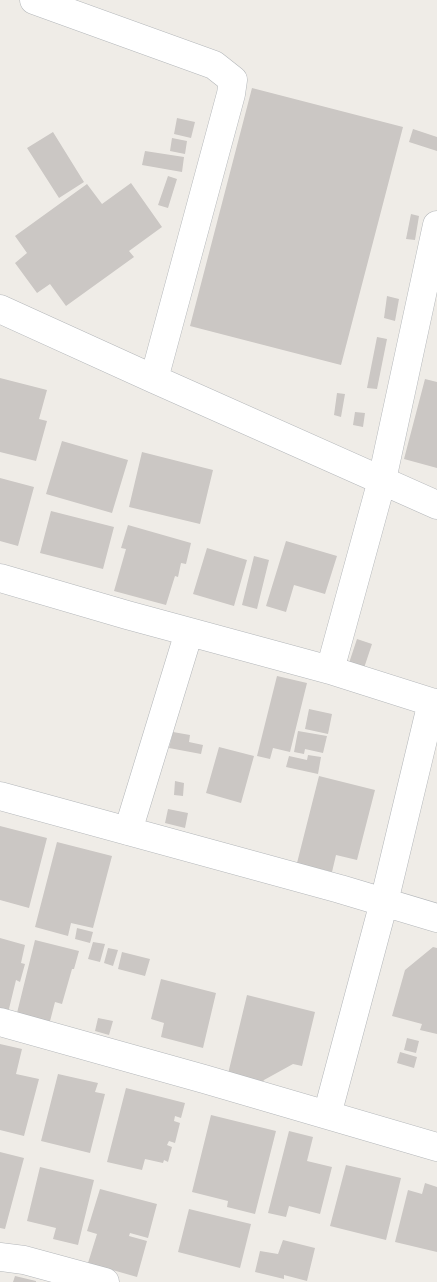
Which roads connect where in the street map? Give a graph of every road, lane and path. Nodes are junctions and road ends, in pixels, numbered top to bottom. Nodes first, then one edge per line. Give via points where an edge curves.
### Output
1 (34, 0) edge
2 (437, 225) edge
3 (0, 309) edge
4 (426, 332) edge
5 (154, 379) junction
6 (382, 480) junction
7 (437, 505) edge
8 (0, 578) edge
9 (189, 632) junction
10 (330, 670) junction
11 (434, 703) edge
12 (0, 796) edge
13 (128, 831) junction
14 (384, 902) junction
15 (437, 918) edge
16 (0, 1022) edge
17 (327, 1116) junction
18 (437, 1147) edge
19 (0, 1257) edge
20 (105, 1282) edge

1 - 5 street via 214,65 232,80 231,94
2 - 4 street
3 - 5 street
4 - 6 street
5 - 6 street
6 - 7 street
6 - 10 street
8 - 9 street
9 - 10 street
9 - 13 street
10 - 11 street
11 - 14 street
12 - 13 street
13 - 14 street
14 - 15 street
14 - 17 street
16 - 17 street
17 - 18 street
19 - 20 street via 24,1260

